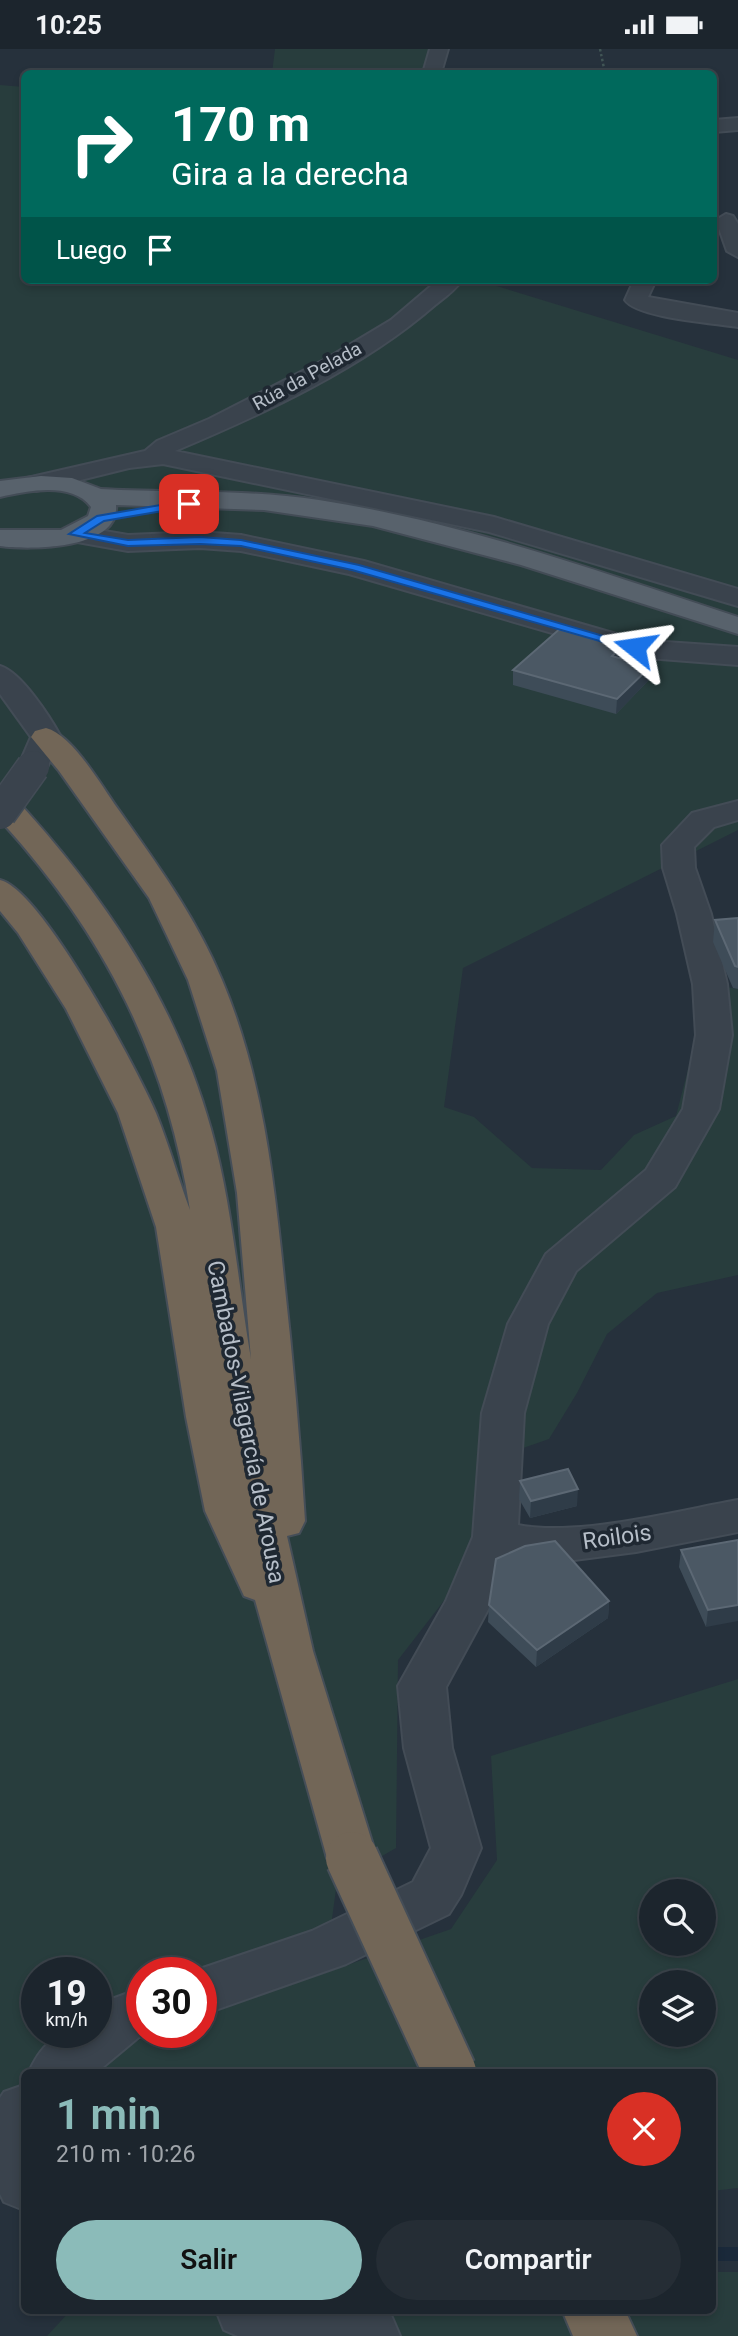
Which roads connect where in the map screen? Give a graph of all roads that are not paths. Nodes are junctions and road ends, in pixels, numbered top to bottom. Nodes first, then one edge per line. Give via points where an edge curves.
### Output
1 (439, 49) edge
2 (433, 70) edge
3 (738, 124) edge
4 (717, 126) edge
5 (726, 220) edge
6 (738, 253) edge
7 (717, 256) edge
8 (446, 284) edge
9 (643, 284) edge
10 (738, 320) edge
11 (153, 456) junction
12 (108, 465) junction
13 (36, 483) junction
14 (0, 489) edge
15 (95, 502) junction
16 (75, 534) junction
17 (2, 539) edge
18 (738, 598) edge
19 (738, 626) edge
20 (738, 656) edge
21 (0, 675) edge
22 (40, 752) junction
23 (0, 801) edge
24 (738, 810) edge
25 (0, 813) edge
26 (0, 890) edge
27 (738, 1516) edge
28 (495, 1537) junction
29 (290, 1649) junction
30 (217, 1986) edge
31 (126, 2018) edge
32 (60, 2069) edge
33 (449, 2069) edge
34 (264, 2314) edge
35 (593, 2314) edge
36 (370, 2336) edge
37 (607, 2336) edge

1 - 2 street
3 - 4 street
5 - 6 street
6 - 7 street
8 - 11 street, Rúa da Pelada via 399,324 334,364
9 - 10 street via 636,300
11 - 12 street
11 - 18 street via 494,525
12 - 13 street
12 - 15 street via 89,481
13 - 14 main road
13 - 15 main road via 59,484
15 - 16 main road
15 - 19 main road via 315,508 454,535
16 - 17 main road via 34,541
16 - 20 street via 128,543 241,543 355,567 635,647
21 - 22 street via 38,722
22 - 25 street, bridge
22 - 29 highway via 70,764 165,898 205,980 235,1071 256,1193 277,1412
23 - 29 highway, Cambados-Vilagarcía de Arousa via 60,866 96,916 134,975 178,1074 205,1185 222,1323
24 - 28 street via 703,820 678,845 679,868 710,984 714,1035 702,1109 661,1178 560,1262 528,1324 503,1413
26 - 29 highway via 32,928 84,1009 137,1113 176,1227 227,1511
27 - 28 street, Roilois via 543,1547
28 - 30 street via 468,1604 422,1686 428,1748 456,1848 443,1880 431,1898 328,1948
29 - 33 highway, Cambados-Vilagarcía de Arousa, bridge via 352,1858
31 - 32 street
34 - 36 street
35 - 37 highway

